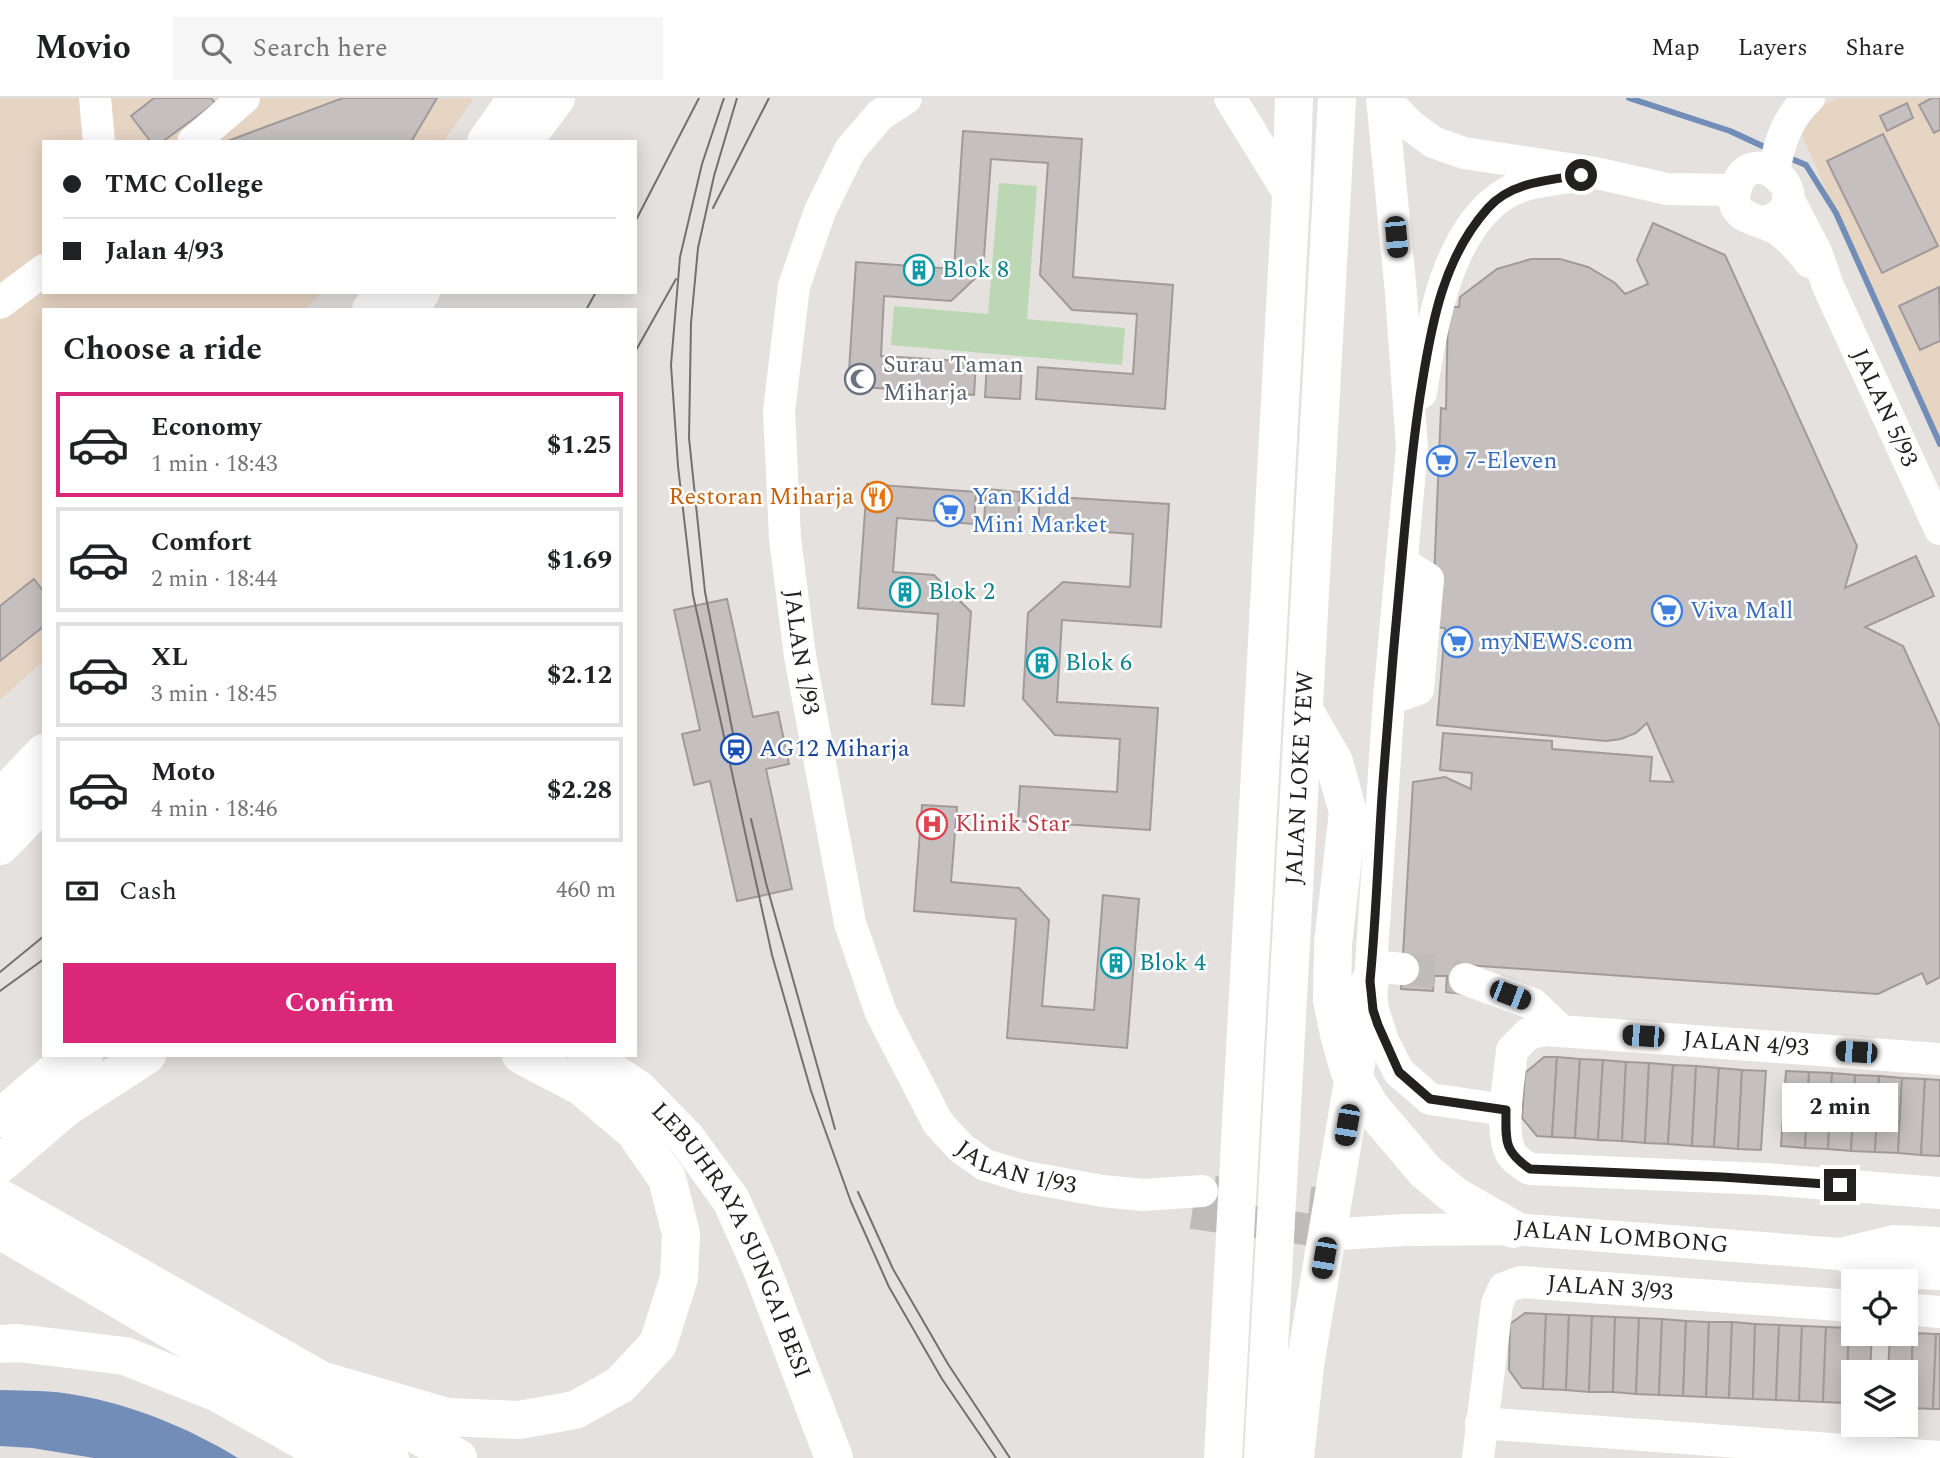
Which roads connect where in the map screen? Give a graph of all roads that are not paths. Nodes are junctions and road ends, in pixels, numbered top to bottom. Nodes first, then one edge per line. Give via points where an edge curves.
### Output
1 (95, 98) edge
2 (244, 98) edge
3 (517, 98) edge
4 (556, 98) edge
5 (906, 98) edge
6 (1230, 98) edge
7 (1294, 98) edge
8 (1337, 98) edge
9 (1383, 98) edge
10 (1790, 98) edge
11 (1809, 98) edge
12 (99, 140) edge
13 (195, 140) edge
14 (486, 140) edge
15 (524, 140) edge
16 (1597, 173) junction
17 (1762, 184) junction
18 (1291, 197) junction
19 (42, 272) edge
20 (0, 303) edge
21 (1412, 448) junction
22 (1940, 529) edge
23 (1304, 710) junction
24 (42, 755) edge
25 (0, 799) edge
26 (42, 803) edge
27 (0, 846) edge
28 (1381, 972) junction
29 (1465, 979) tunnel mouth
30 (1561, 1031) junction
31 (81, 1057) edge
32 (144, 1057) edge
33 (525, 1057) edge
34 (590, 1057) edge
35 (1940, 1059) edge
36 (1506, 1110) junction
37 (0, 1118) edge
38 (0, 1164) edge
39 (1940, 1193) edge
40 (0, 1198) edge
41 (1197, 1202) tunnel mouth
42 (1341, 1220) tunnel mouth
43 (1513, 1229) junction
44 (0, 1230) edge
45 (1940, 1243) edge
46 (1839, 1254) junction
47 (1940, 1274) edge
48 (110, 1277) junction
49 (1841, 1305) edge
50 (1918, 1310) edge
51 (1940, 1312) edge
52 (0, 1344) edge
53 (327, 1382) junction
54 (1481, 1423) junction
55 (1940, 1457) edge
56 (334, 1458) edge
57 (390, 1458) edge
58 (458, 1458) edge
59 (834, 1458) edge
60 (1223, 1458) edge
61 (1264, 1458) edge
62 (1294, 1458) edge
63 (1478, 1458) edge

1 - 12 street
2 - 13 street
3 - 14 highway
4 - 15 highway
5 - 41 street, JALAN 1/93 via 880,115 850,150 820,211 794,286 779,411 785,538 800,656 850,923 881,1013 938,1123 961,1148 985,1166 1025,1177
6 - 18 street
7 - 18 highway, JALAN LOKE YEW
8 - 23 highway, JALAN LOKE YEW
9 - 16 street, JALAN 5/93 via 1433,142 1464,153
9 - 21 street
10 - 17 street via 1774,121
11 - 17 street via 1786,126
16 - 17 street, JALAN 5/93 via 1667,189 1697,203
16 - 21 street, JALAN 5/93 via 1509,191 1490,205 1469,232 1443,283 1430,330
17 - 22 street, JALAN 5/93 via 1781,232 1828,286
18 - 60 highway, JALAN LOKE YEW
19 - 20 street
21 - 28 street via 1389,699
23 - 43 highway via 1334,762 1348,812 1332,1000 1349,1070 1370,1106 1425,1171 1455,1196
23 - 61 highway, JALAN LOKE YEW
24 - 25 highway
26 - 27 highway
28 - 36 street via 1373,1010 1399,1072 1430,1099
28 - 62 highway via 1365,1018 1305,1365
29 - 30 street via 1532,1004
30 - 35 street, JALAN 4/93
30 - 36 street, JALAN 4/93 via 1528,1034 1512,1050
31 - 37 highway via 52,1074
32 - 38 highway via 65,1108
33 - 53 highway via 582,1087 634,1131 667,1178 681,1234 679,1278 658,1344 620,1384 575,1410 519,1420 447,1417
34 - 59 highway, LEBUHRAYA SUNGAI BESI via 638,1089 686,1138 730,1200 761,1267
36 - 39 street, JALAN 4/93 via 1506,1142 1513,1157 1530,1169 1765,1179
40 - 48 highway
42 - 43 street, JALAN LOMBONG via 1404,1230
43 - 46 street, JALAN LOMBONG
44 - 48 highway
45 - 46 street, JALAN LOMBONG via 1894,1241
46 - 47 street, JALAN LOMBONG via 1888,1272
48 - 53 highway
48 - 57 highway
49 - 54 street, JALAN 3/93 via 1521,1282 1504,1288 1497,1304
50 - 51 street
52 - 56 highway via 125,1356 216,1392
53 - 58 highway
54 - 55 street
54 - 63 street, JALAN 3/93

